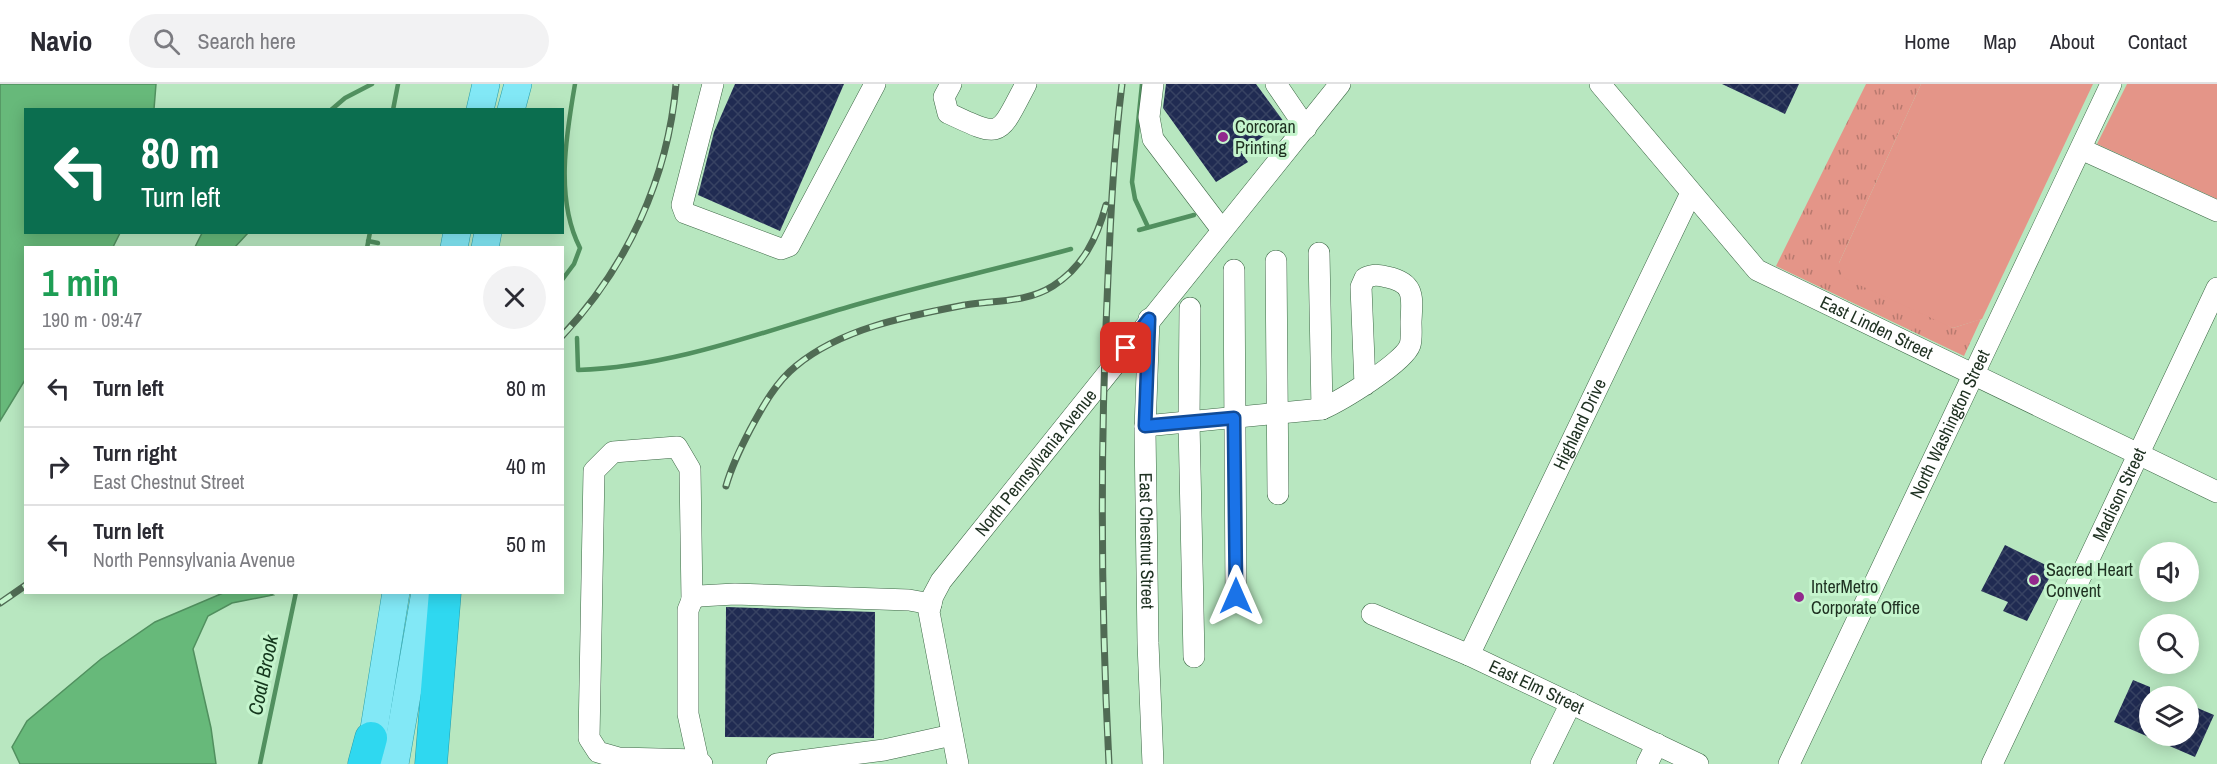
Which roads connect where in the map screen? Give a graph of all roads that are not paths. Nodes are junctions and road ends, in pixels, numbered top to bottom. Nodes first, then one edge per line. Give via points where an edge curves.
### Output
1 (486, 84) edge
2 (518, 84) edge
3 (713, 84) edge
4 (875, 84) edge
5 (951, 84) edge
6 (1026, 84) edge
7 (1153, 84) edge
8 (1276, 84) edge
9 (1340, 84) edge
10 (1600, 84) edge
11 (2111, 84) edge
12 (480, 108) edge
13 (512, 108) edge
14 (1306, 128) junction
15 (2081, 148) junction
16 (1691, 193) junction
17 (2217, 212) edge
18 (1222, 230) junction
19 (1319, 253) dead end
20 (1276, 261) dead end
21 (1234, 270) dead end
22 (2217, 288) edge
23 (1190, 308) dead end
24 (1149, 319) junction
25 (1974, 375) junction
26 (1365, 385) junction
27 (1322, 409) junction
28 (1278, 414) junction
29 (1234, 418) junction
30 (1189, 422) junction
31 (1145, 426) junction
32 (2138, 454) junction
33 (2217, 492) edge
34 (1278, 494) dead end
35 (396, 594) edge
36 (425, 594) edge
37 (445, 594) edge
38 (1236, 596) dead end
39 (692, 600) junction
40 (931, 604) junction
41 (1372, 614) dead end
42 (1469, 655) junction
43 (1194, 657) dead end
44 (1571, 703) junction
45 (952, 735) junction
46 (1657, 744) junction
47 (368, 755) edge
48 (699, 763) edge
49 (395, 764) edge
50 (431, 764) edge
51 (777, 764) edge
52 (958, 764) edge
53 (1153, 764) edge
54 (1541, 764) edge
55 (1647, 764) edge
56 (1698, 764) edge
57 (1789, 764) edge
58 (1992, 764) edge

1 - 12 main road
2 - 13 main road
3 - 4 street via 682,205 686,213 781,249 789,246
5 - 6 street via 944,97 948,113 987,132 999,129 1008,118
7 - 18 street via 1149,117 1153,139
8 - 14 street
9 - 14 street, North Pennsylvania Avenue
10 - 16 street, East Linden Street
11 - 15 street, North Washington Street
14 - 18 street, North Pennsylvania Avenue
15 - 17 street
15 - 25 street, North Washington Street
16 - 25 street, East Linden Street via 1756,270
16 - 42 street, Highland Drive
18 - 24 street, North Pennsylvania Avenue
19 - 27 street
20 - 28 street
21 - 29 street
22 - 32 street, Madison Street
23 - 30 street
24 - 31 street, East Chestnut Street
24 - 40 street, North Pennsylvania Avenue via 941,581
25 - 32 street, East Linden Street
25 - 57 street, North Washington Street
26 - 26 street via 1410,345 1412,296 1408,286 1399,279 1374,274 1365,278 1361,287
26 - 27 street
27 - 28 street
28 - 29 street
28 - 34 street
29 - 30 street
29 - 38 street
30 - 31 street
30 - 43 street
31 - 53 street, East Chestnut Street
32 - 33 street, East Linden Street
32 - 58 street, Madison Street
35 - 47 main road
36 - 49 main road
37 - 50 highway
39 - 40 street via 735,594
39 - 48 street via 688,610 688,714
39 - 48 street via 690,469 676,447 613,452 594,471 589,738 598,752 619,758
40 - 45 street, North Pennsylvania Avenue via 929,612
41 - 42 street, East Elm Street
42 - 44 street, East Elm Street
44 - 46 street, East Elm Street
44 - 54 street
45 - 51 street via 884,750
45 - 52 street, North Pennsylvania Avenue
46 - 55 street
46 - 56 street, East Elm Street

